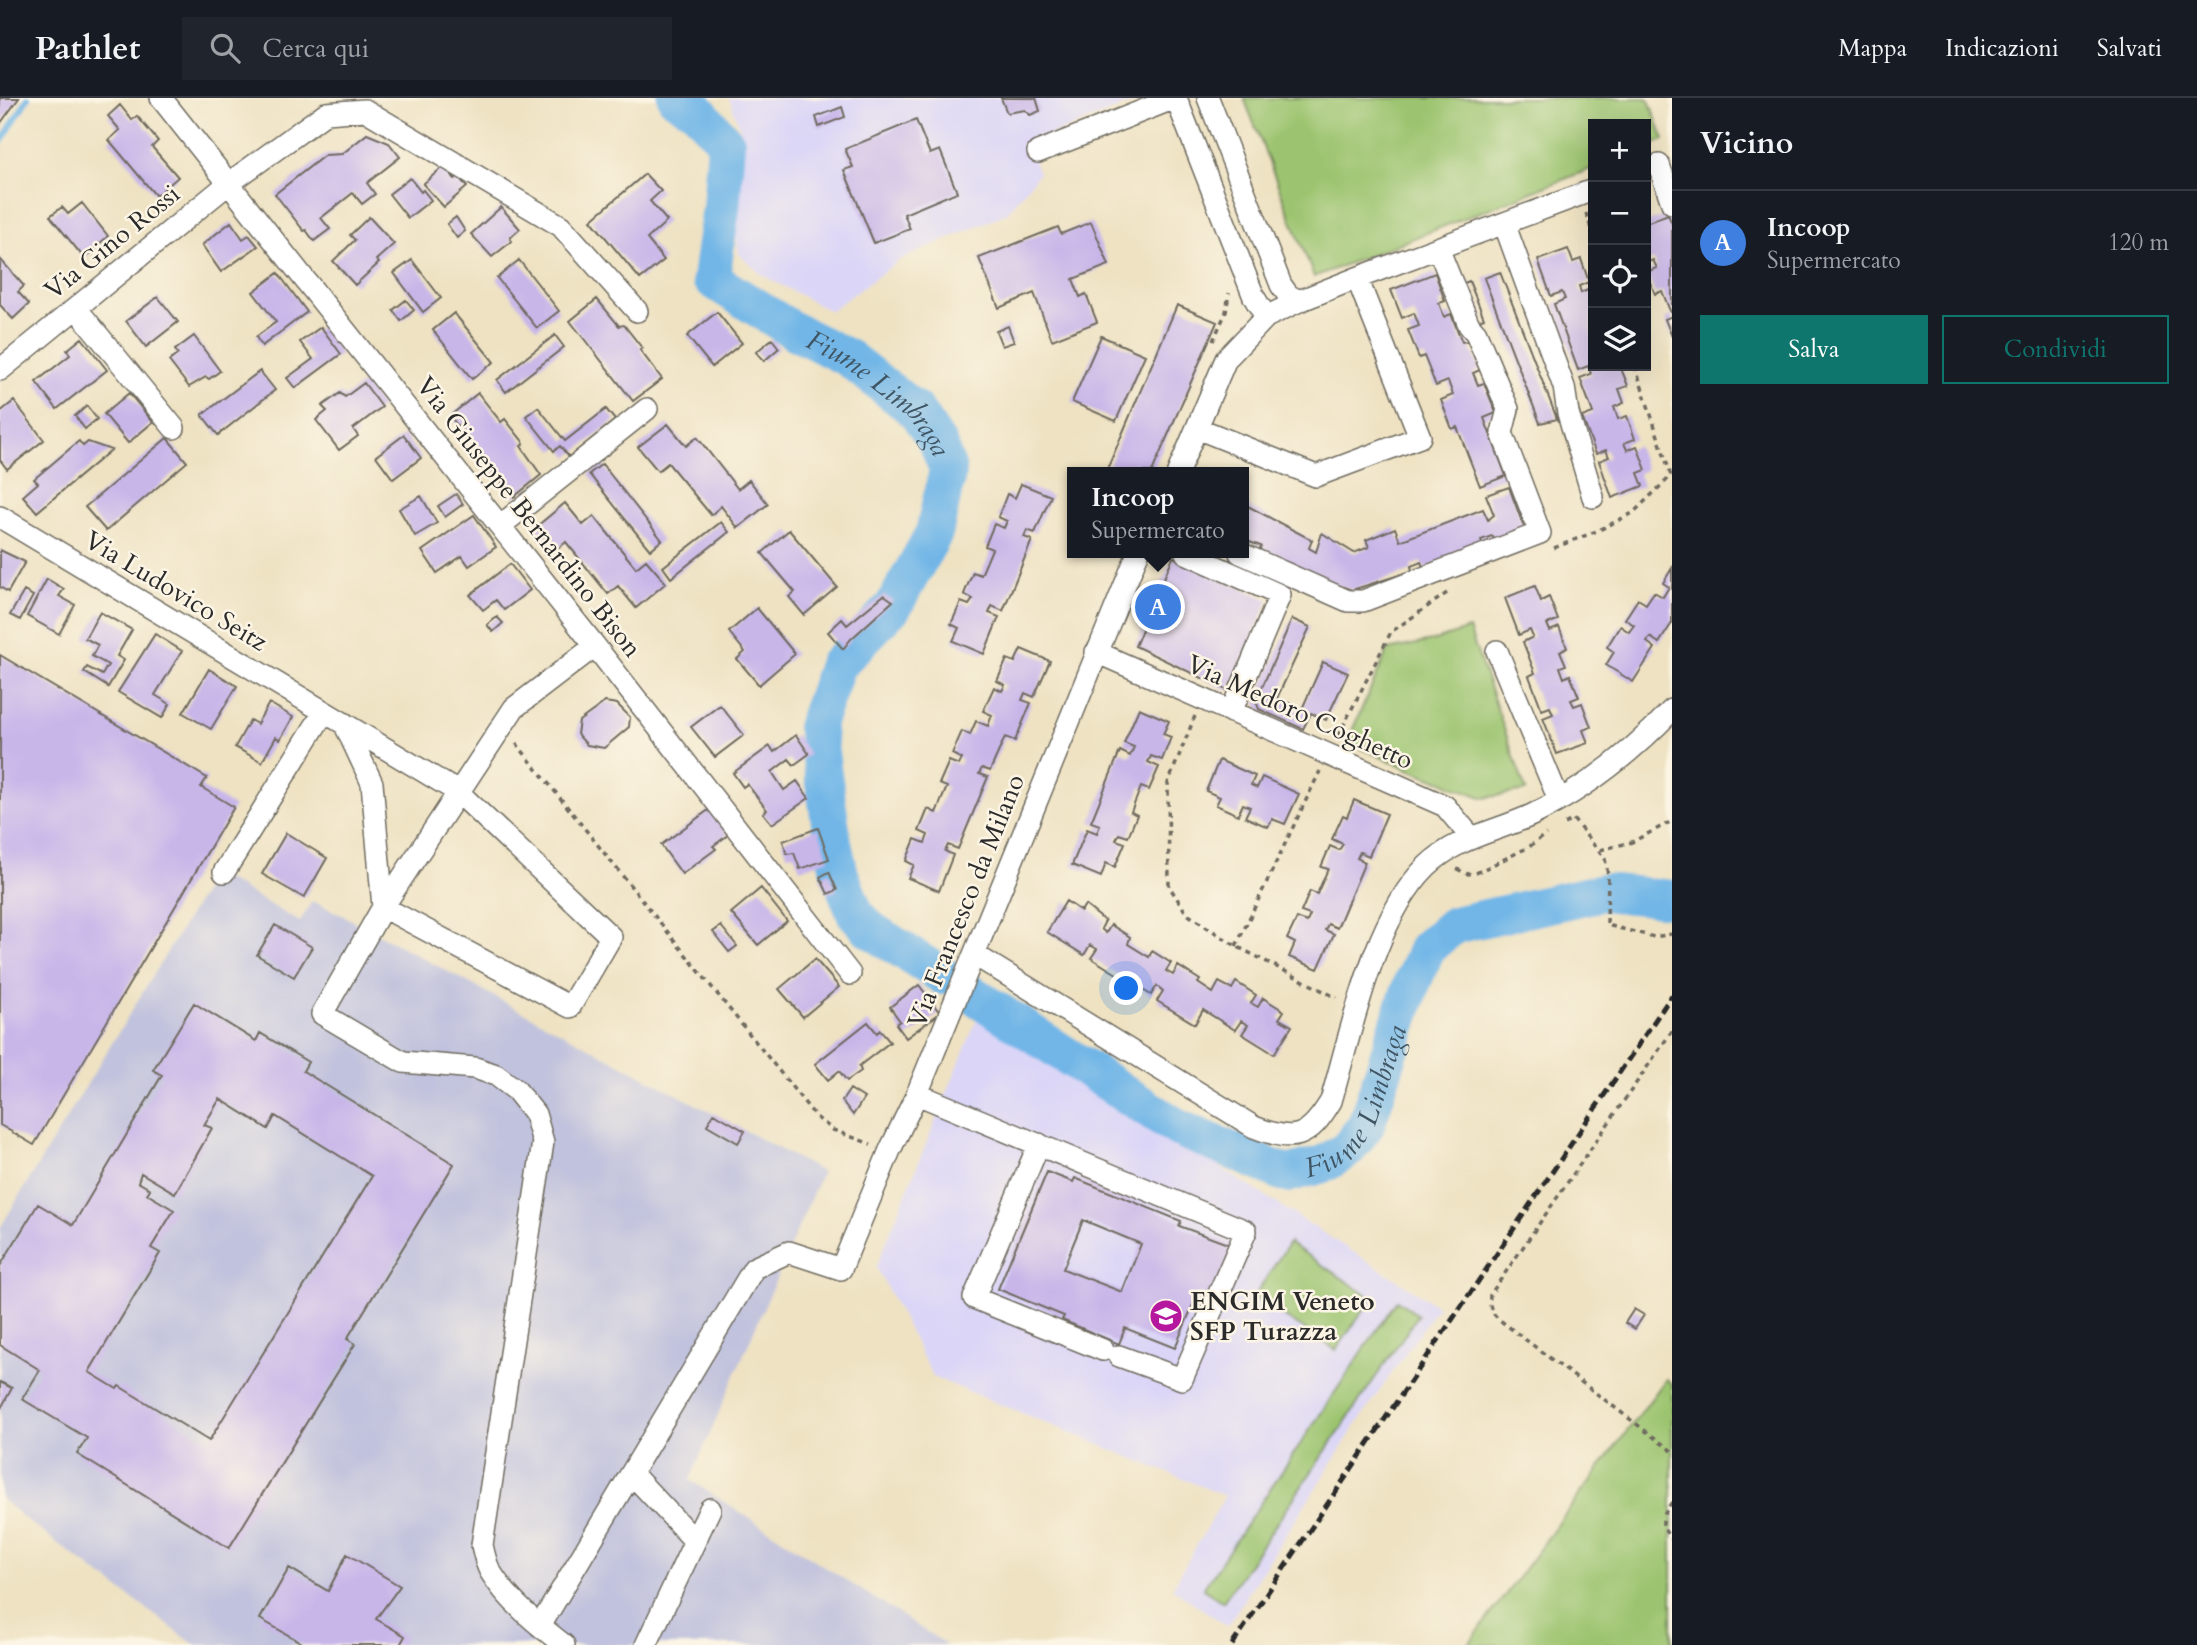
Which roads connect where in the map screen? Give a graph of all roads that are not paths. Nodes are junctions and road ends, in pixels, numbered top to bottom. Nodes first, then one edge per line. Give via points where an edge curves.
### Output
1 (161, 98) edge
2 (1175, 98) edge
3 (1208, 98) edge
4 (1038, 152) dead end
5 (1659, 165) edge
6 (228, 184) junction
7 (1588, 192) edge
8 (1672, 202) edge
9 (1504, 223) junction
10 (1438, 248) junction
11 (1357, 278) junction
12 (1299, 301) junction
13 (76, 308) junction
14 (637, 311) dead end
15 (1266, 317) junction
16 (0, 370) edge
17 (647, 409) dead end
18 (174, 428) dead end
19 (1197, 428) junction
20 (1180, 467) edge
21 (1593, 496) dead end
22 (0, 517) edge
23 (500, 526) junction
24 (1249, 557) edge
25 (1136, 558) edge
26 (1197, 558) edge
27 (595, 646) junction
28 (1497, 651) dead end
29 (1096, 652) junction
30 (1672, 709) edge
31 (324, 712) junction
32 (1231, 712) junction
33 (344, 723) junction
34 (458, 792) junction
35 (1559, 800) junction
36 (1471, 836) junction
37 (224, 872) dead end
38 (383, 907) junction
39 (975, 955) junction
40 (850, 974) dead end
41 (917, 1094) junction
42 (1039, 1144) junction
43 (632, 1474) junction
44 (710, 1508) dead end
45 (695, 1541) junction
46 (540, 1626) junction
47 (564, 1645) edge
48 (646, 1645) edge

1 - 6 street, Via Giuseppe Bernardino Bison
2 - 4 street
2 - 15 street
3 - 12 street via 1281,285
5 - 8 street
6 - 13 street, Via Gino Rossi
6 - 14 street, Via Gino Rossi via 326,113 365,110 561,226
6 - 23 street, Via Giuseppe Bernardino Bison
7 - 9 street
9 - 10 street
9 - 21 street via 1564,387
10 - 11 street
10 - 24 street via 1508,408 1502,433 1540,533 1363,601 1348,601
11 - 12 street
11 - 19 street via 1420,437 1315,476
12 - 15 street
13 - 16 street, Via Gino Rossi
13 - 18 street
15 - 19 street via 1226,359
17 - 23 street
19 - 20 street
22 - 31 street, Via Ludovico Seitz
23 - 27 street, Via Giuseppe Bernardino Bison
25 - 29 street, Via Francesco da Milano
26 - 32 street via 1280,595
27 - 34 street via 514,708
27 - 40 street, Via Giuseppe Bernardino Bison
28 - 35 street
29 - 32 street, Via Medoro Coghetto
29 - 39 street, Via Francesco da Milano
30 - 35 street via 1629,751
31 - 33 street, Via Ludovico Seitz
31 - 37 street
32 - 36 street, Via Medoro Coghetto via 1445,806
33 - 34 street, Via Ludovico Seitz
33 - 38 street via 372,783
34 - 38 street
34 - 38 street, Via Ludovico Seitz via 611,937 570,1007
35 - 36 street
36 - 39 street via 1427,867 1392,912 1331,1101 1317,1123 1300,1135 1278,1137 1254,1127
38 - 46 street via 322,1014 403,1062 475,1068 496,1075 536,1114 542,1142 482,1545 489,1569 506,1593
39 - 41 street, Via Francesco da Milano
41 - 42 street
41 - 43 street, Via Francesco da Milano via 841,1269 789,1252 754,1268
42 - 42 street via 1246,1231 1182,1380 974,1298
43 - 45 street
43 - 46 street
44 - 45 street
45 - 48 street
46 - 47 street

